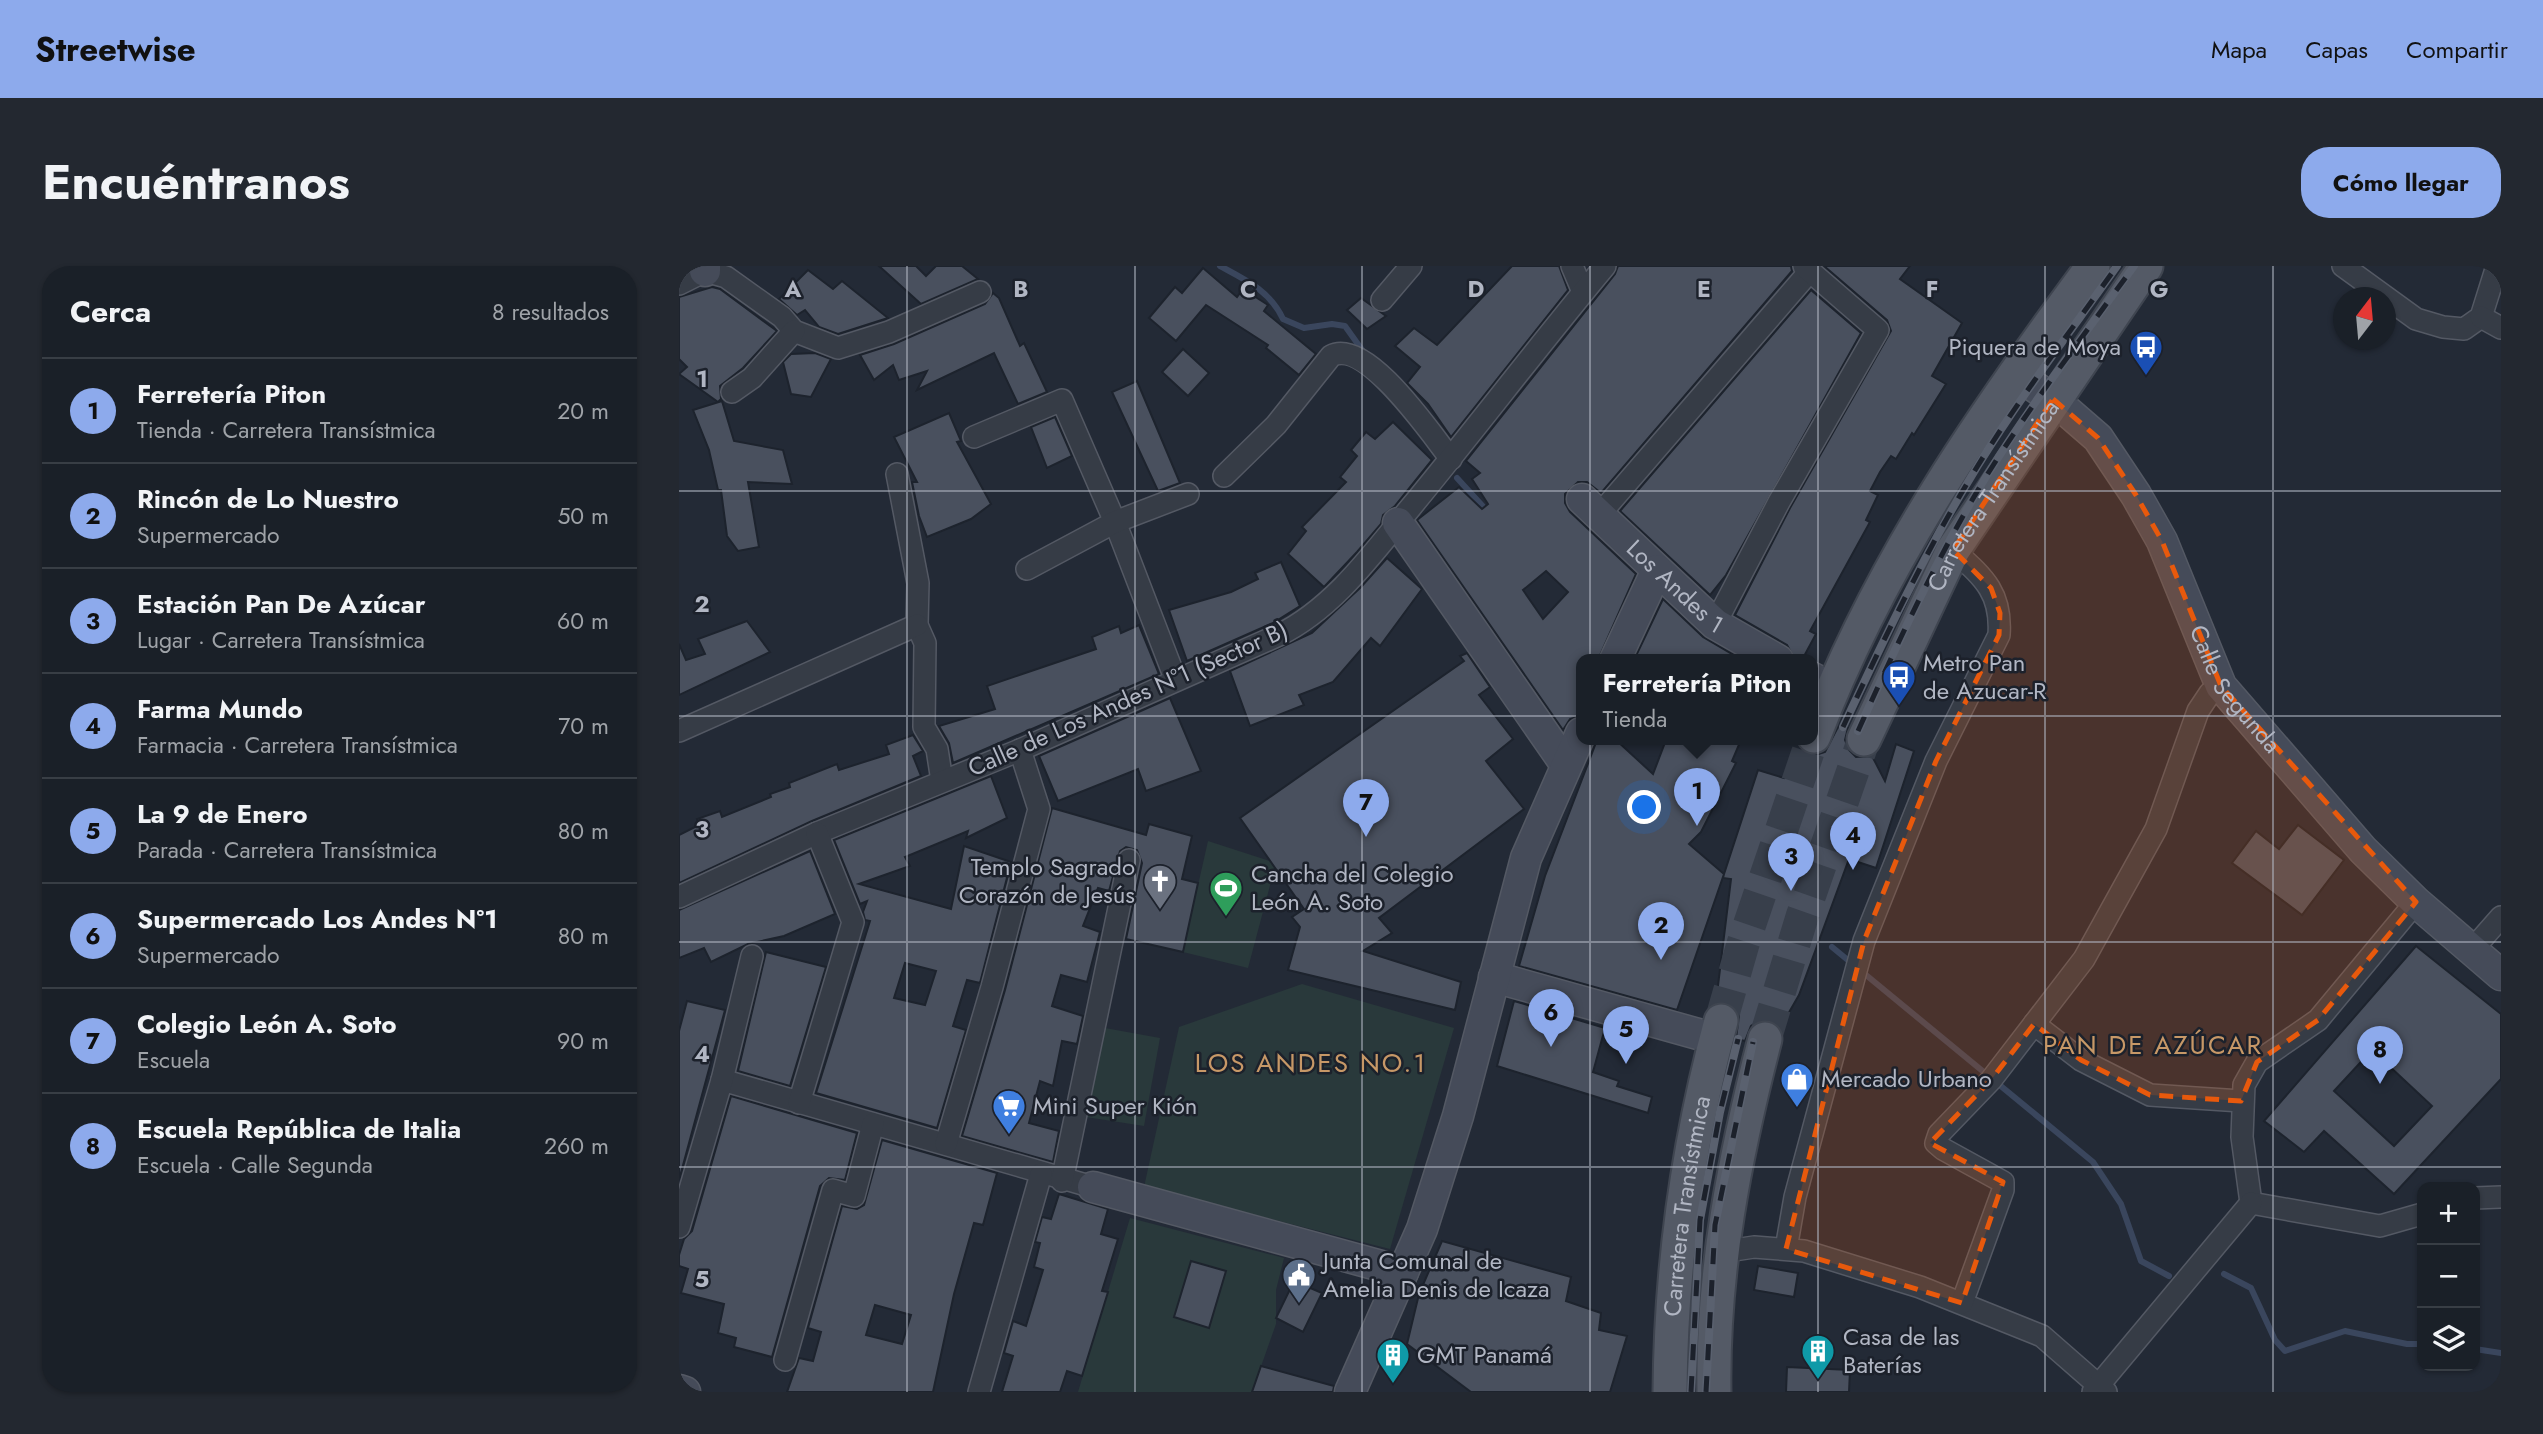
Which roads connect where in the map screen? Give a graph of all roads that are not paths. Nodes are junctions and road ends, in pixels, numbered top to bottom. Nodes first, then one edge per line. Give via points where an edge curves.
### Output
1 (1411, 266) edge
2 (1572, 266) edge
3 (1605, 266) edge
4 (2093, 266) edge
5 (2146, 266) edge
6 (2343, 266) edge
7 (2497, 266) edge
8 (1807, 268) edge
9 (697, 274) edge
10 (980, 292) dead end
11 (1583, 292) junction
12 (1382, 300) dead end
13 (2481, 317) junction
14 (2501, 328) edge
15 (795, 331) junction
16 (2014, 373) junction
17 (732, 392) dead end
18 (2053, 399) junction
19 (974, 438) dead end
20 (1451, 459) junction
21 (897, 474) dead end
22 (1224, 476) dead end
23 (1188, 494) dead end
24 (1590, 507) joint
25 (1115, 522) junction
26 (1398, 523) junction
27 (1953, 550) junction
28 (1027, 569) dead end
29 (1657, 570) junction
30 (1715, 624) junction
31 (916, 625) junction
32 (1618, 654) edge
33 (1767, 654) edge
34 (1175, 678) junction
35 (1822, 683) edge
36 (2221, 686) junction
37 (1818, 710) edge
38 (679, 731) edge
39 (1864, 739) tunnel mouth
40 (1576, 744) edge
41 (1020, 750) junction
42 (1566, 765) junction
43 (942, 781) junction
44 (817, 833) junction
45 (1129, 860) dead end
46 (679, 897) edge
47 (2416, 902) junction
48 (2501, 917) edge
49 (2472, 950) junction
50 (752, 956) dead end
51 (2501, 975) edge
52 (1495, 977) junction
53 (2034, 1024) junction
54 (1718, 1030) joint
55 (1765, 1039) tunnel mouth
56 (722, 1080) junction
57 (2241, 1101) junction
58 (799, 1103) junction
59 (873, 1124) junction
60 (946, 1144) junction
61 (1041, 1174) junction
62 (1062, 1181) junction
63 (1093, 1187) joint
64 (2480, 1198) edge
65 (2501, 1198) edge
66 (2251, 1203) junction
67 (2417, 1215) edge
68 (679, 1227) edge
69 (1786, 1249) junction
70 (1721, 1252) junction
71 (1403, 1272) junction
72 (1962, 1303) junction
73 (785, 1360) dead end
74 (679, 1390) edge
75 (2099, 1390) edge
76 (685, 1392) edge
77 (979, 1392) edge
78 (1350, 1392) edge
79 (1670, 1392) edge
80 (1714, 1392) edge

1 - 12 street
2 - 11 street
3 - 11 street, Calle de Los Andes N°1 (Sector B)
4 - 16 main road, Carretera Transístmica
5 - 18 main road, Carretera Transístmica
6 - 13 street via 2416,319 2464,329
7 - 13 street
8 - 24 street
8 - 30 street via 1878,330
9 - 15 street via 726,277
10 - 15 street via 889,332 838,348
11 - 20 street, Calle de Los Andes N°1 (Sector B)
13 - 14 street
15 - 17 street via 752,378
16 - 18 street, Calle Segunda
16 - 35 main road, Carretera Transístmica
18 - 27 main road, Carretera Transístmica
18 - 36 street, Calle Segunda via 2098,438 2136,495 2162,541
19 - 25 street via 1062,400
20 - 22 street via 1369,364 1338,352 1276,425
20 - 26 street, Calle de Los Andes N°1 (Sector B)
21 - 31 street via 918,583
23 - 25 street
24 - 29 street, Los Andes 1
25 - 28 street
25 - 34 street
26 - 34 street, Calle de Los Andes N°1 (Sector B) via 1308,619
26 - 42 street
27 - 39 main road, Carretera Transístmica
27 - 69 street via 1991,588 2000,612 1999,635 1936,761 1864,942 1795,1197
29 - 30 street, Los Andes 1
29 - 32 street
30 - 33 street, Los Andes 1
31 - 38 street
31 - 43 street via 925,643 924,727 937,750
34 - 41 street, Calle de Los Andes N°1 (Sector B)
35 - 37 main road, Carretera Transístmica
36 - 47 street, Calle Segunda via 2363,850
36 - 53 street via 2199,710 2156,829 2084,960
40 - 42 street
41 - 43 street, Calle de Los Andes N°1 (Sector B)
41 - 60 street via 1039,809
42 - 52 street via 1526,858
43 - 44 street, Calle de Los Andes N°1 (Sector B)
44 - 46 street, Calle de Los Andes N°1 (Sector B)
44 - 58 street via 853,922
45 - 62 street
47 - 49 street, Calle Segunda
47 - 57 street via 2318,1020 2257,1062
48 - 49 street
49 - 51 street, Calle Segunda
50 - 56 street
52 - 54 street
52 - 71 street via 1458,1116 1422,1229
53 - 57 street via 2081,1060 2150,1095
53 - 72 street via 1991,1080 1939,1133 1936,1143 2003,1182
54 - 79 main road, Carretera Transístmica via 1688,1171 1679,1238
55 - 70 main road, Carretera Transístmica via 1729,1193
56 - 58 street
56 - 68 street
57 - 66 street
58 - 59 street
59 - 60 street
59 - 73 street via 854,1196 833,1190
60 - 61 street
61 - 62 street
61 - 77 street
62 - 63 street
63 - 71 street
64 - 65 street
66 - 67 street via 2380,1226
66 - 75 street
69 - 70 street
69 - 72 street via 1864,1269
70 - 80 main road, Carretera Transístmica
71 - 78 street
72 - 75 street via 2042,1336
74 - 76 street

